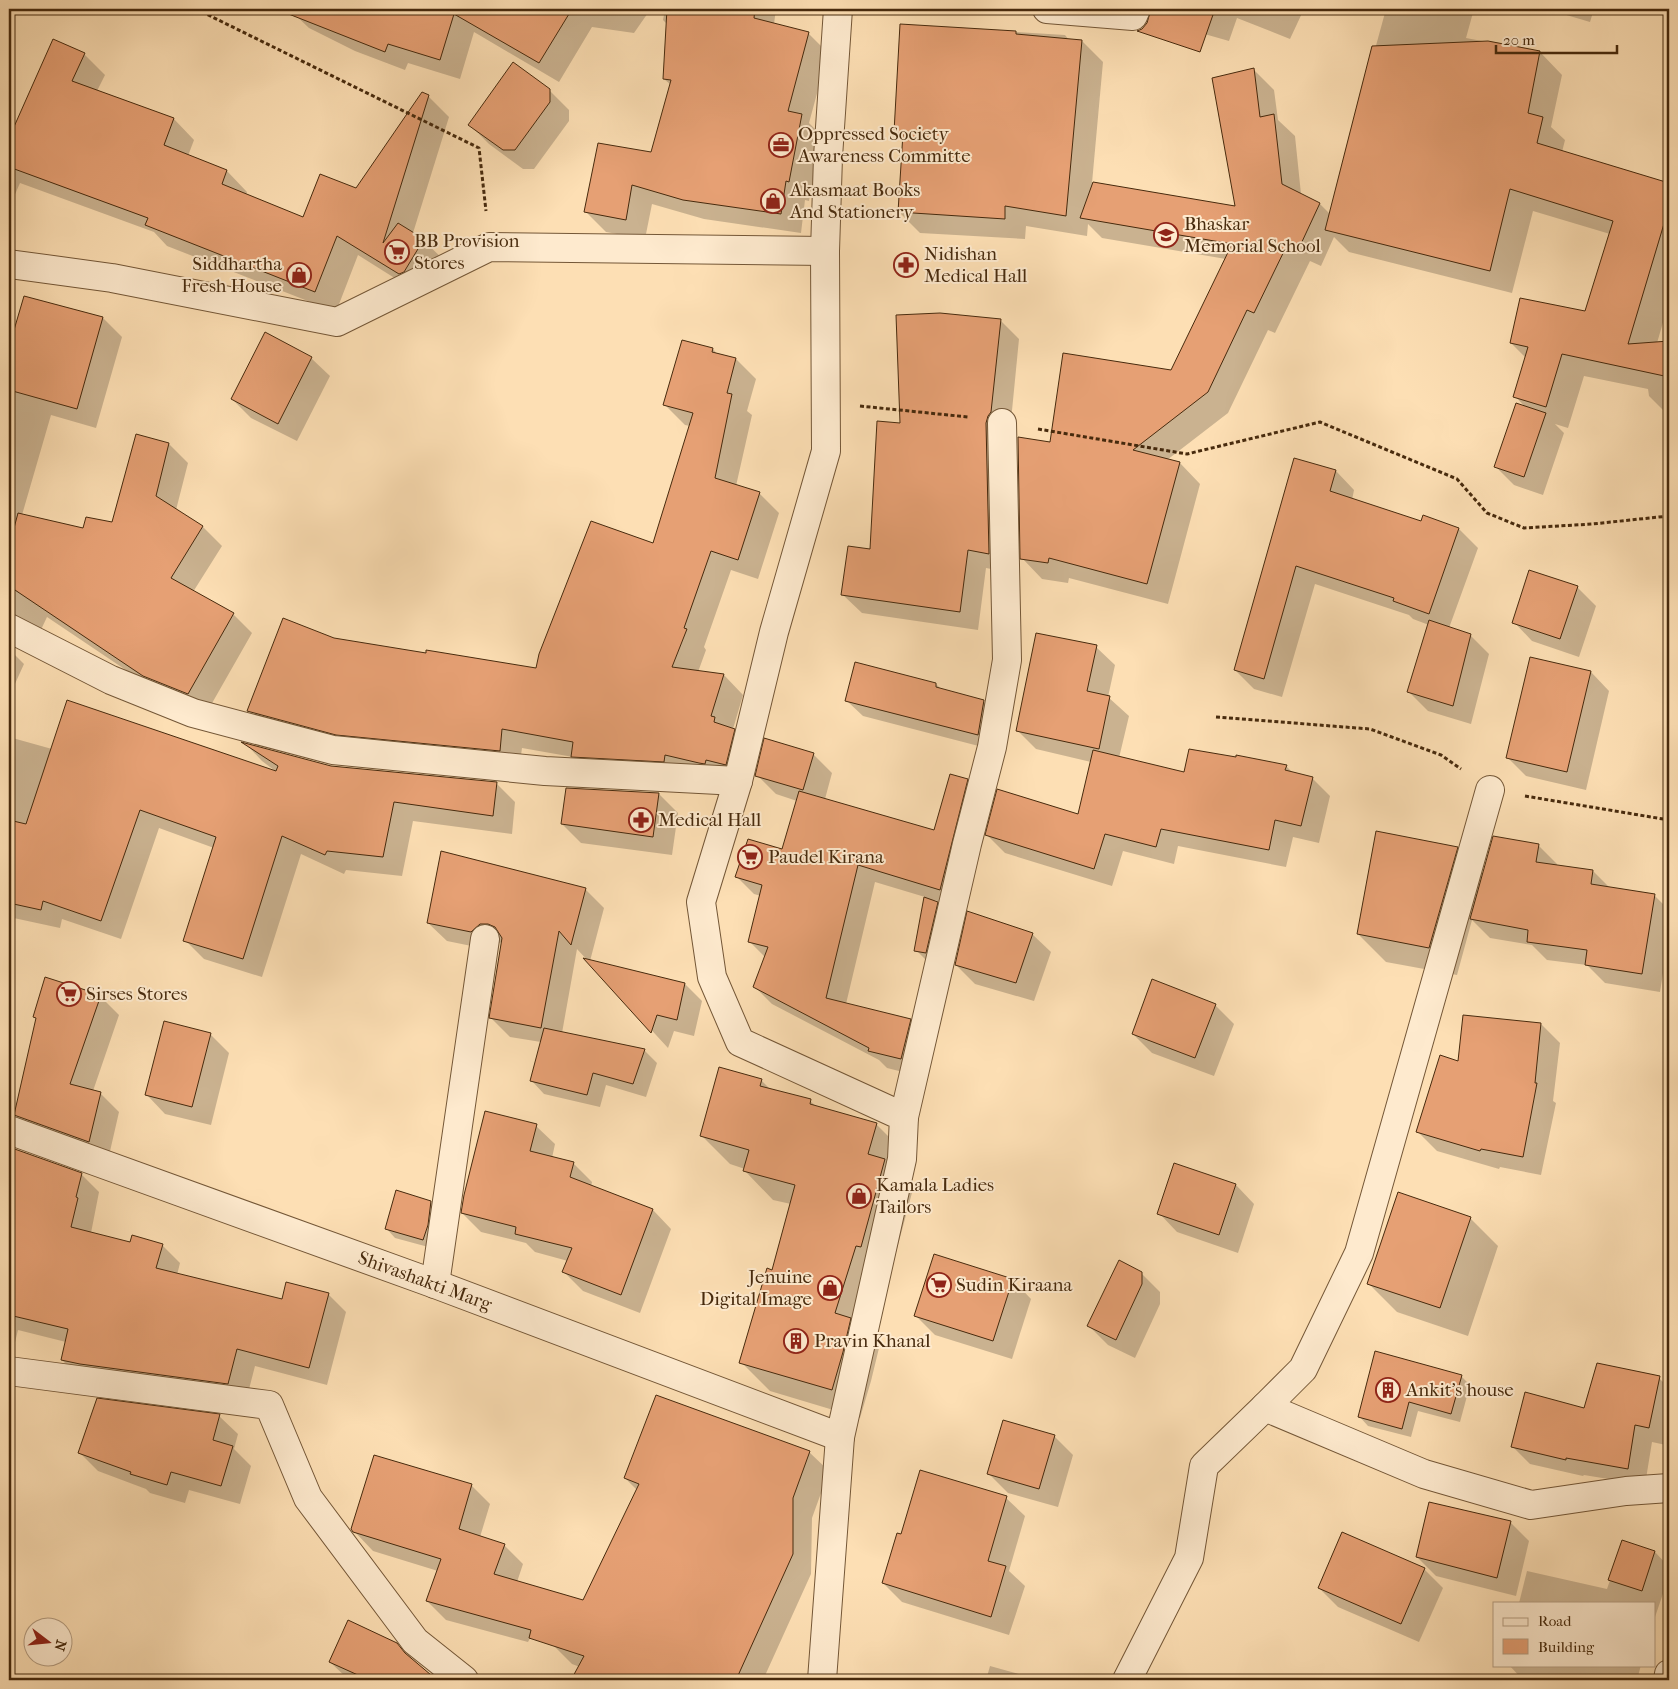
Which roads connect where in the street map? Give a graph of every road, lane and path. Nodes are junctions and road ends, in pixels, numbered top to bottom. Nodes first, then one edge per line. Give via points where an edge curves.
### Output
1 (196, 9) edge
2 (838, 9) edge
3 (1046, 9) edge
4 (1136, 9) edge
5 (489, 247) junction
6 (825, 252) junction
7 (9, 264) edge
8 (827, 402) junction
9 (1002, 423) junction
10 (1669, 516) edge
11 (9, 628) edge
12 (1216, 718) dead end
13 (738, 781) junction
14 (1490, 790) junction
15 (1669, 820) edge
16 (484, 939) dead end
17 (904, 1117) junction
18 (9, 1130) edge
19 (435, 1284) junction
20 (9, 1371) edge
21 (1265, 1407) junction
22 (840, 1437) junction
23 (1669, 1488) edge
24 (1669, 1674) edge
25 (464, 1680) edge
26 (822, 1680) edge
27 (1127, 1680) edge
28 (1668, 1680) edge

1 - 5 path via 479,148
2 - 6 street
3 - 4 street via 1133,16
5 - 6 street
5 - 7 street via 337,322 112,278
6 - 8 street
8 - 9 path via 957,415
8 - 13 street via 826,451 774,632
9 - 10 path via 1187,454 1320,422 1457,479 1487,512 1524,528
9 - 17 street via 1007,660 992,747
11 - 13 street via 111,680 193,713 333,750 546,770
12 - 14 path via 1370,729 1441,755
13 - 17 street via 701,902 712,977 740,1042
14 - 15 path
14 - 21 street via 1359,1253 1303,1369
16 - 19 street
17 - 22 street via 902,1159
18 - 19 street, Shivashakti Marg
19 - 22 street, Shivashakti Marg
20 - 25 street via 269,1404 308,1498 415,1641
21 - 23 street via 1424,1474 1531,1505
21 - 27 street via 1204,1466 1189,1558
22 - 26 street
24 - 28 street

